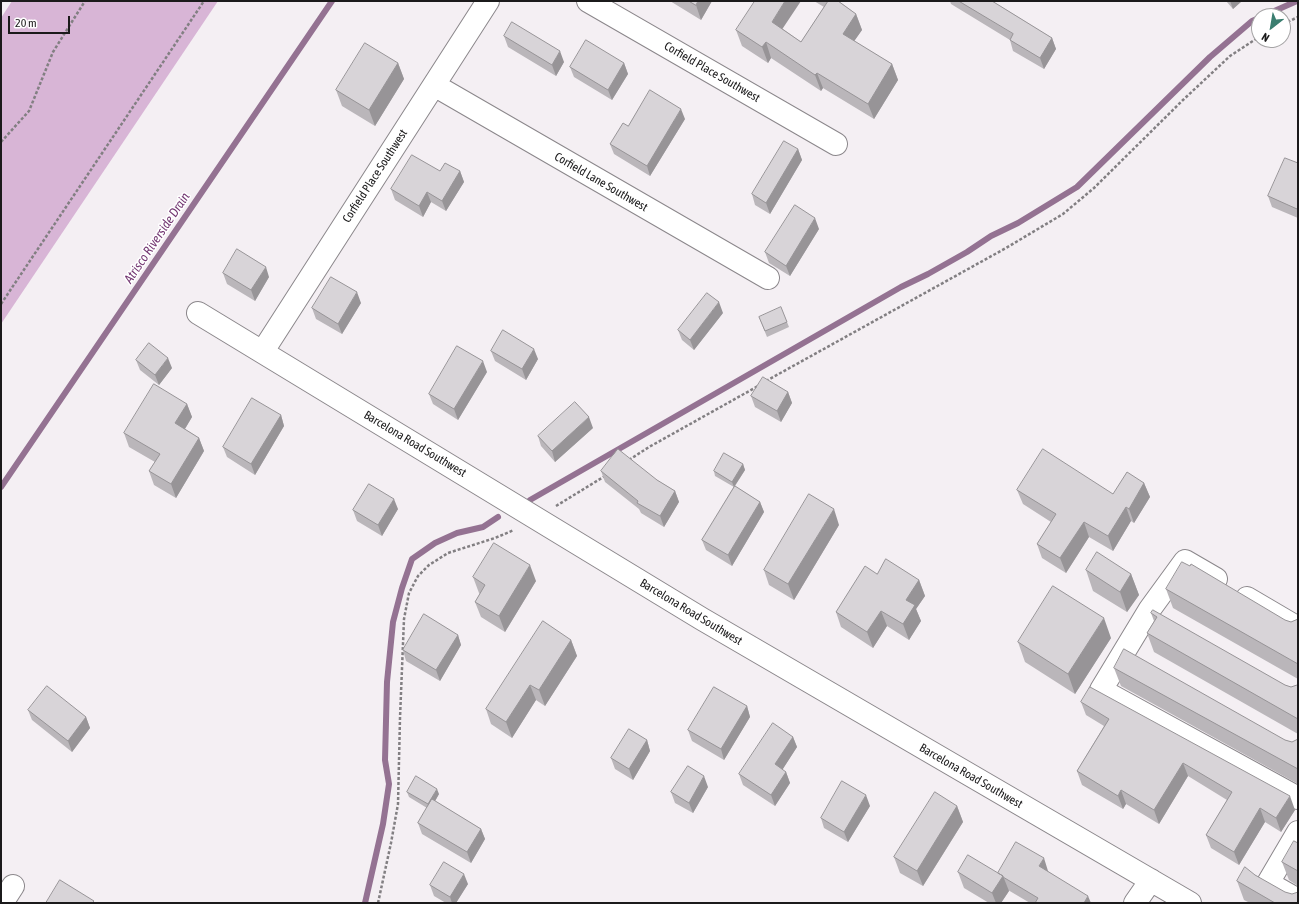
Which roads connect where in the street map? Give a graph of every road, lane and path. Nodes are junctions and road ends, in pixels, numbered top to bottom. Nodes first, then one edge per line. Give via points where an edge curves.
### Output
1 (85, 1) edge
2 (204, 1) edge
3 (488, 1) edge
4 (588, 1) edge
5 (1251, 43) edge
6 (434, 85) junction
7 (1, 142) edge
8 (836, 144) dead end
9 (768, 278) dead end
10 (1, 304) edge
11 (198, 313) dead end
12 (263, 352) junction
13 (623, 464) edge
14 (610, 472) edge
15 (537, 519) junction
16 (1150, 609) junction
17 (1170, 620) edge
18 (1298, 628) edge
19 (1298, 798) edge
20 (1296, 840) edge
21 (1151, 880) junction
22 (1298, 900) edge
23 (378, 903) edge
24 (1135, 903) edge
25 (1190, 903) edge

1 - 7 path via 53,52 29,111
2 - 10 path
3 - 6 street, Corfield Place Southwest
4 - 8 street, Corfield Place Southwest
5 - 13 path via 1225,61 1094,188 1063,214
6 - 9 street, Corfield Lane Southwest
6 - 12 street, Corfield Place Southwest
11 - 12 street, Barcelona Road Southwest
12 - 15 street, Barcelona Road Southwest
14 - 15 path
15 - 21 street, Barcelona Road Southwest via 702,619
15 - 23 path via 495,538 448,554 429,565 418,576 409,593 404,619 398,804
16 - 17 street
16 - 18 street via 1185,561
16 - 19 street via 1132,654 1101,690
20 - 22 street via 1268,882
21 - 24 street
21 - 25 street, Barcelona Road Southwest

